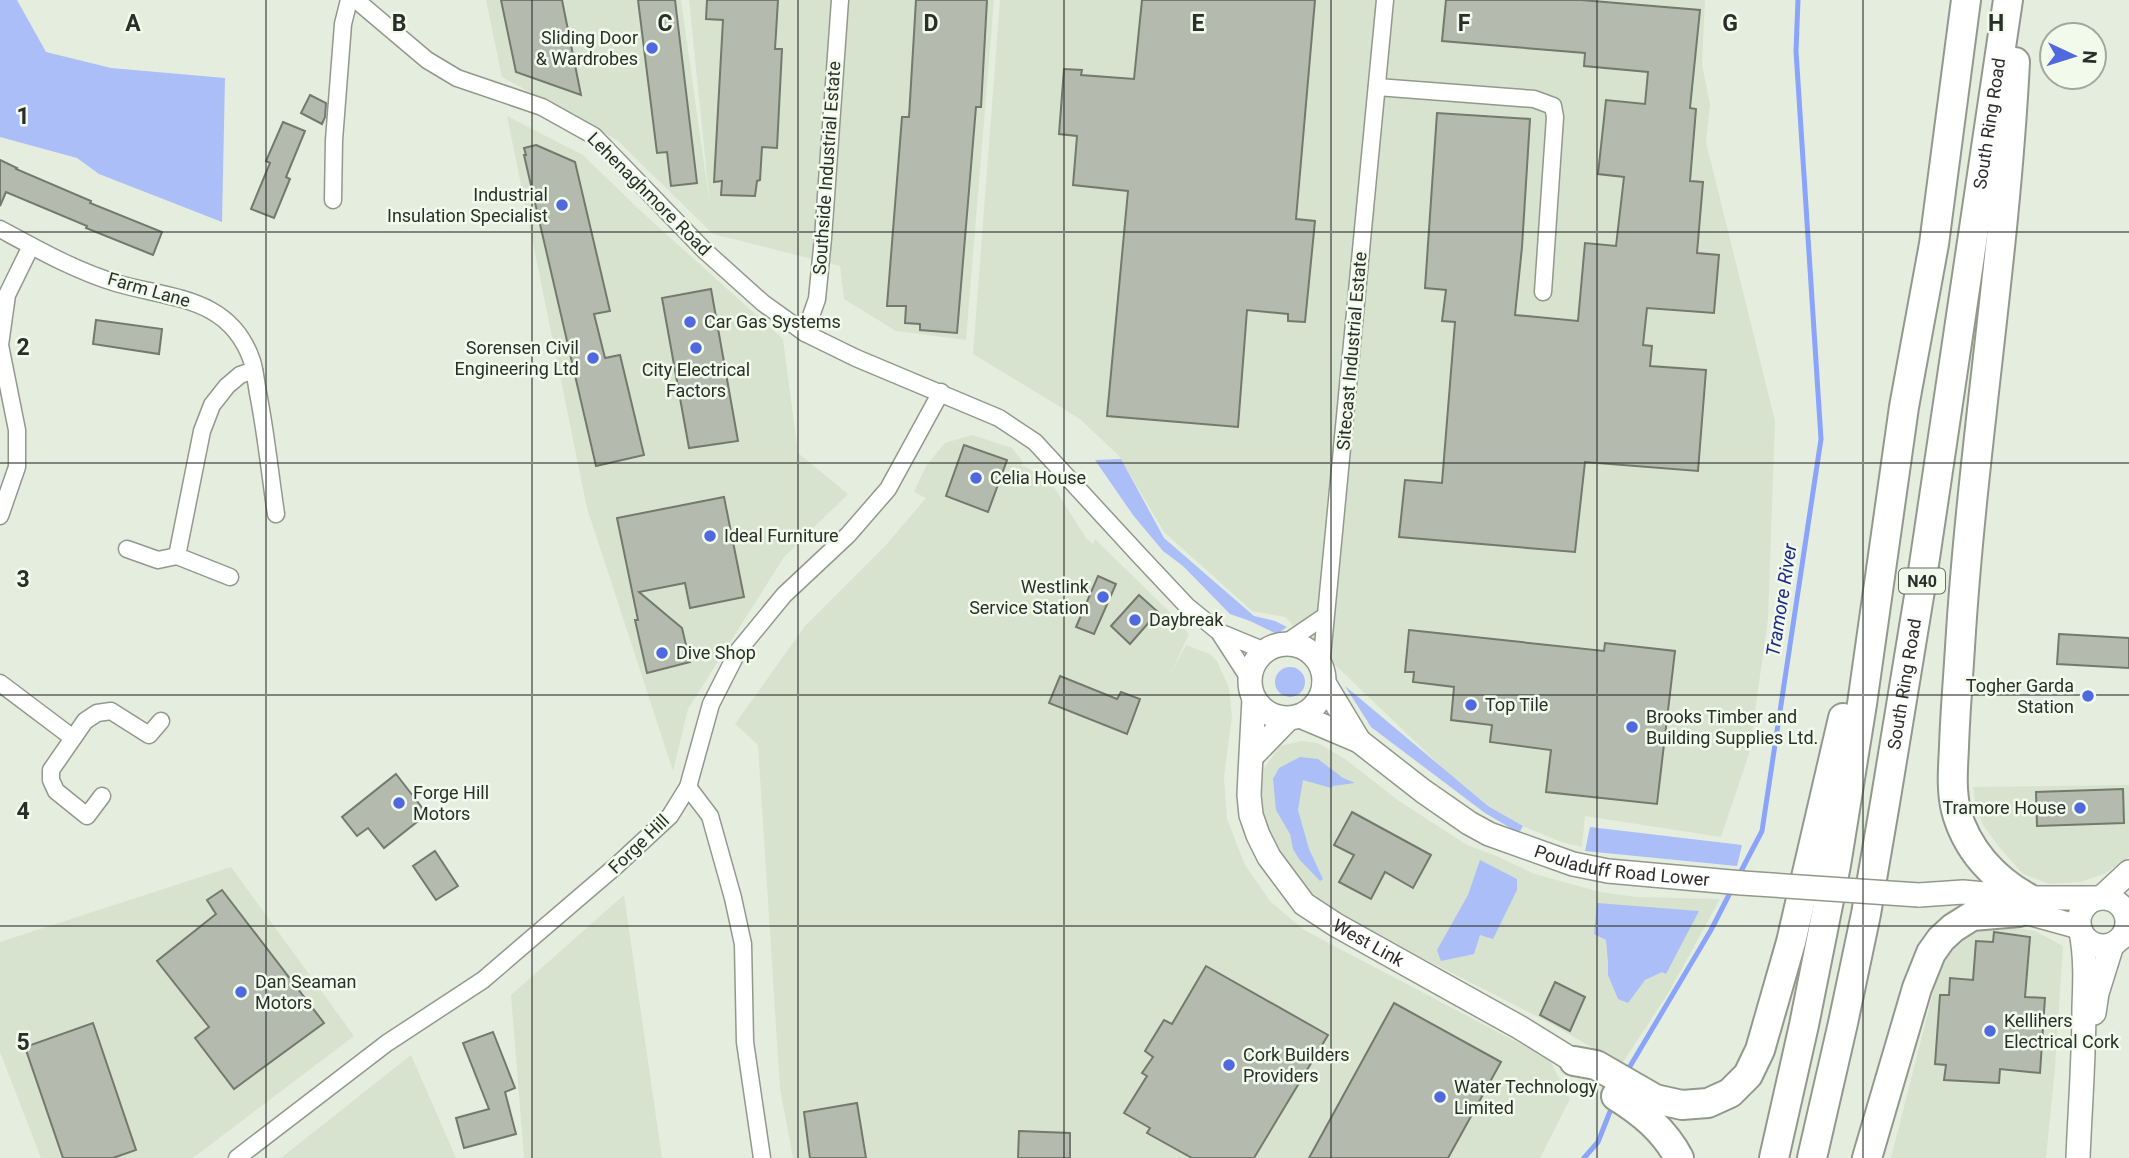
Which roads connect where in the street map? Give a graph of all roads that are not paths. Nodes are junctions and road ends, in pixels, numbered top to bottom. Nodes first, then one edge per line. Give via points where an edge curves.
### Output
1 (349, 0) edge
2 (356, 0) edge
3 (840, 0) edge
4 (1385, 0) edge
5 (1966, 0) edge
6 (2008, 0) edge
7 (2018, 0) edge
8 (1377, 87) junction
9 (333, 200) dead end
10 (0, 229) edge
11 (32, 246) junction
12 (1543, 292) dead end
13 (805, 333) junction
14 (1, 358) edge
15 (254, 370) junction
16 (941, 392) junction
17 (276, 514) dead end
18 (0, 516) edge
19 (1886, 528) junction
20 (127, 549) dead end
21 (177, 556) junction
22 (230, 577) dead end
23 (1325, 615) junction
24 (1219, 632) junction
25 (1275, 648) junction
26 (1322, 675) junction
27 (0, 683) edge
28 (1252, 690) junction
29 (1294, 717) junction
30 (161, 721) dead end
31 (73, 738) junction
32 (1359, 741) junction
33 (1252, 756) junction
34 (688, 787) junction
35 (102, 796) dead end
36 (2129, 872) edge
37 (2098, 898) junction
38 (2024, 905) junction
39 (2080, 930) junction
40 (2124, 931) edge
41 (2084, 1056) junction
42 (1574, 1061) junction
43 (237, 1158) edge
44 (762, 1158) edge
45 (1679, 1158) edge
46 (1773, 1158) edge
47 (1812, 1158) edge
48 (1867, 1158) edge
49 (2078, 1158) edge

1 - 9 street via 342,37
2 - 13 street, Lehenaghmore Road via 427,60 457,78 542,107 594,135 705,250
3 - 13 street, Southside Industrial Estate via 817,299
4 - 8 street, Sitecast Industrial Estate
5 - 19 highway, N40 via 1934,244
6 - 47 highway, South Ring Road / N40 via 1885,803 1866,914
7 - 38 highway via 2000,243 1962,613 1953,780 1955,808 1975,850
8 - 12 street via 1534,99 1553,106
8 - 23 street, Sitecast Industrial Estate
10 - 11 street, Farm Lane
11 - 14 street via 7,295
11 - 15 street, Farm Lane via 115,283 192,301 219,316 239,334
13 - 16 street, Lehenaghmore Road
14 - 18 street via 17,430 17,467
15 - 17 street, Farm Lane
15 - 21 street via 240,375 212,405 202,431
16 - 24 street, Pouladuff Road Lower via 999,418 1035,442 1187,606
16 - 34 street, Forge Hill via 888,489 848,536 784,595 738,651 711,704
19 - 42 highway via 1791,942 1760,1050 1748,1074 1730,1093 1708,1103 1682,1105 1655,1099 1596,1066
19 - 46 highway, N40 via 1836,865
20 - 21 street via 158,560
21 - 22 street
23 - 25 street
23 - 26 street, Sitecast Industrial Estate
24 - 25 street, Pouladuff Road Lower
24 - 28 street, Pouladuff Road Lower
25 - 26 street, Pouladuff Road Lower via 1296,645 1306,650 1315,657
25 - 28 street via 1257,659
26 - 29 street via 1317,703
26 - 32 street, Pouladuff Road Lower
27 - 31 street
28 - 29 street, Pouladuff Road Lower via 1268,714
28 - 33 street, West Link
29 - 32 street, Pouladuff Road Lower
29 - 33 street
30 - 31 street via 149,735 111,711 97,713
31 - 35 street via 51,770 56,791 87,816
32 - 38 street, Pouladuff Road Lower, bridge via 1469,823 1573,864 1670,878 1919,895 1961,905
33 - 42 street, West Link via 1249,795 1258,835 1276,869 1304,904
34 - 43 street, Forge Hill via 670,816 483,980 387,1043
34 - 44 street via 710,816 743,944 745,1042
36 - 37 street
37 - 38 street, Pouladuff Road Lower
37 - 39 street via 2081,909
37 - 40 street via 2118,902
38 - 39 street, Pouladuff Road Lower
38 - 48 highway via 1972,916 1953,928 1931,953
39 - 40 street via 2098,946
39 - 41 street via 2085,967
40 - 41 street via 2097,993
41 - 49 street
42 - 45 highway via 1589,1079 1641,1112

